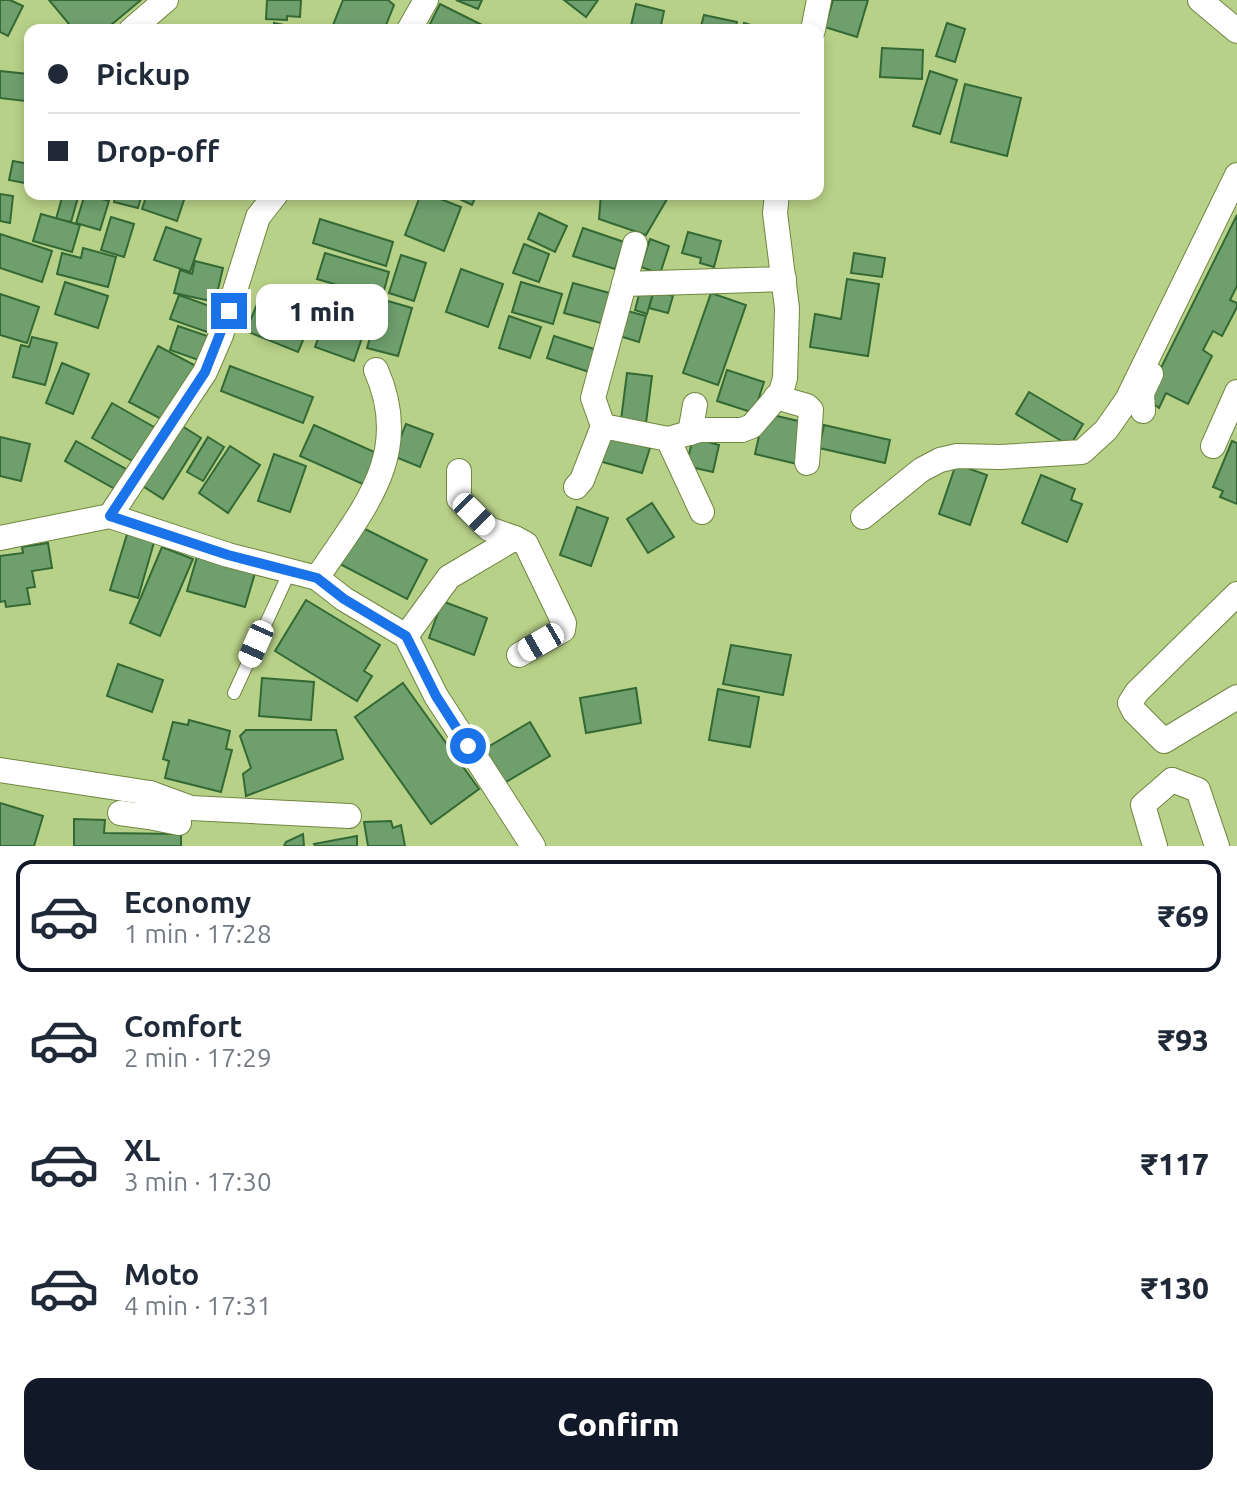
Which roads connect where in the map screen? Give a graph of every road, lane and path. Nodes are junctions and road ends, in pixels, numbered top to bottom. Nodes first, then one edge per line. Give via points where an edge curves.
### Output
1 (166, 0) edge
2 (426, 0) edge
3 (819, 0) edge
4 (1200, 0) edge
5 (138, 24) edge
6 (412, 24) edge
7 (814, 24) edge
8 (1237, 31) edge
9 (1237, 175) edge
10 (271, 200) edge
11 (776, 200) edge
12 (1237, 200) edge
13 (635, 244) dead end
14 (784, 279) junction
15 (624, 284) junction
16 (376, 370) dead end
17 (1237, 392) edge
18 (776, 397) junction
19 (695, 405) dead end
20 (1143, 411) dead end
21 (603, 426) junction
22 (679, 436) junction
23 (1213, 446) dead end
24 (807, 463) dead end
25 (459, 471) dead end
26 (576, 487) dead end
27 (702, 512) dead end
28 (110, 516) junction
29 (863, 517) dead end
30 (0, 538) edge
31 (515, 538) junction
32 (290, 571) junction
33 (317, 578) junction
34 (1237, 594) edge
35 (406, 636) junction
36 (519, 655) dead end
37 (234, 693) dead end
38 (1237, 697) edge
39 (1164, 741) junction
40 (0, 770) edge
41 (1172, 780) junction
42 (149, 805) junction
43 (120, 813) dead end
44 (349, 816) dead end
45 (179, 823) dead end
46 (533, 846) edge
47 (1155, 846) edge
48 (1217, 846) edge

1 - 5 street
2 - 6 street
3 - 7 street
4 - 8 street
9 - 29 street via 1127,400 1082,452 940,460
10 - 28 street via 258,217 205,372
11 - 14 street
12 - 20 street via 1142,393
13 - 15 street
14 - 15 street
14 - 18 street via 785,378
15 - 21 street via 593,398
16 - 33 street via 388,404 387,456 378,485
17 - 23 street
18 - 22 street via 752,426
18 - 24 street via 811,410
19 - 22 street
21 - 22 street
21 - 26 street
22 - 27 street
25 - 31 street via 459,499 489,529
28 - 30 street
28 - 32 street
31 - 35 street via 449,577
31 - 36 street via 526,544 564,623 563,630
32 - 33 street
32 - 37 lane
33 - 35 street
34 - 39 street via 1130,703
35 - 46 street via 436,696
38 - 39 street
39 - 41 street
40 - 42 street
41 - 47 street via 1143,805
41 - 48 street via 1198,790
42 - 43 street
42 - 44 street
42 - 45 street

